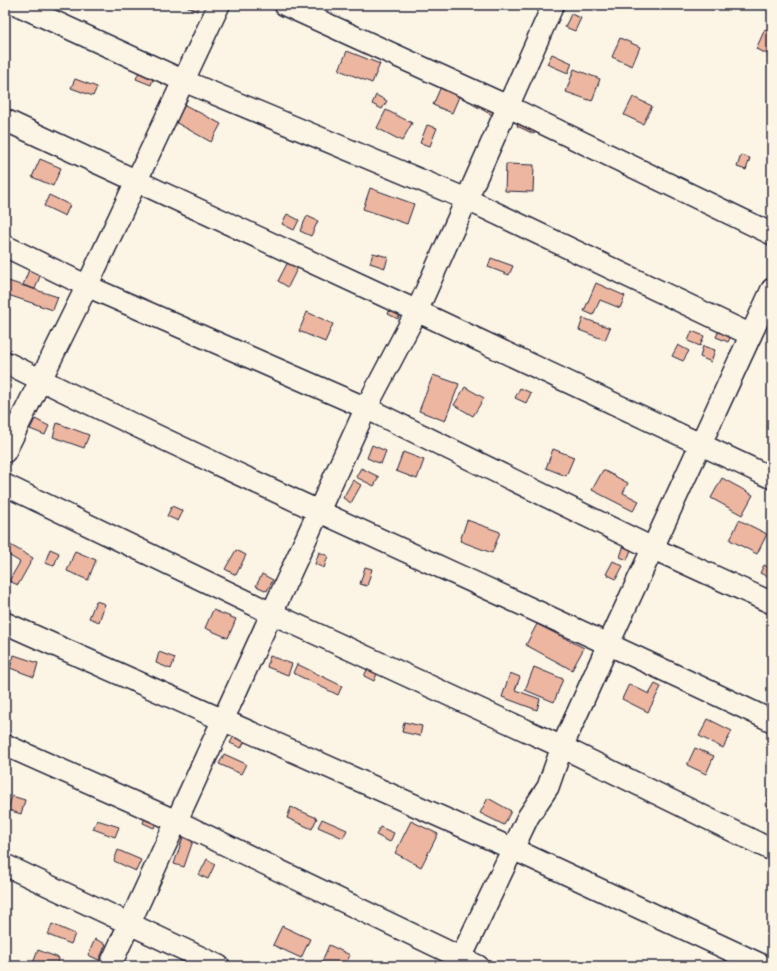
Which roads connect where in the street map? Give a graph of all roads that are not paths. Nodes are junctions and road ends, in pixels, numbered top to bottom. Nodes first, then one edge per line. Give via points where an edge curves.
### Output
1 (18, 5) edge
2 (220, 5) edge
3 (285, 5) edge
4 (553, 5) edge
5 (184, 81) junction
6 (507, 106) junction
7 (5, 120) edge
8 (138, 181) junction
9 (466, 199) junction
10 (772, 234) edge
11 (5, 246) edge
12 (88, 286) junction
13 (772, 289) edge
14 (417, 311) junction
15 (751, 335) junction
16 (5, 362) edge
17 (42, 380) junction
18 (366, 408) junction
19 (700, 445) junction
20 (5, 452) edge
21 (772, 478) edge
22 (5, 485) edge
23 (319, 512) junction
24 (652, 548) junction
25 (772, 604) edge
26 (271, 613) junction
27 (5, 622) edge
28 (609, 643) junction
29 (222, 720) junction
30 (772, 721) edge
31 (5, 745) edge
32 (562, 747) junction
33 (176, 822) junction
34 (514, 849) junction
35 (772, 850) edge
36 (5, 865) edge
37 (129, 924) junction
38 (465, 963) edge
39 (110, 966) edge
40 (219, 966) edge
41 (764, 966) edge

1 - 5 street
2 - 5 street
3 - 6 street
4 - 6 street
5 - 8 street
5 - 9 street
6 - 9 street
6 - 10 street
7 - 8 street
8 - 12 street
8 - 14 street
9 - 14 street
9 - 15 street
11 - 12 street
12 - 17 street
12 - 18 street
13 - 15 street
14 - 18 street
14 - 19 street
15 - 19 street
16 - 17 street
17 - 20 street
17 - 23 street
18 - 23 street
18 - 24 street
19 - 21 street
19 - 24 street
22 - 26 street
23 - 26 street
23 - 28 street
24 - 25 street
24 - 28 street
26 - 29 street
26 - 32 street
27 - 29 street
28 - 30 street
28 - 32 street
29 - 33 street
29 - 34 street
31 - 33 street
32 - 34 street via 548,787 528,817
32 - 35 street
33 - 37 street
33 - 38 street
34 - 38 street
34 - 41 street
36 - 37 street
37 - 39 street
37 - 40 street

